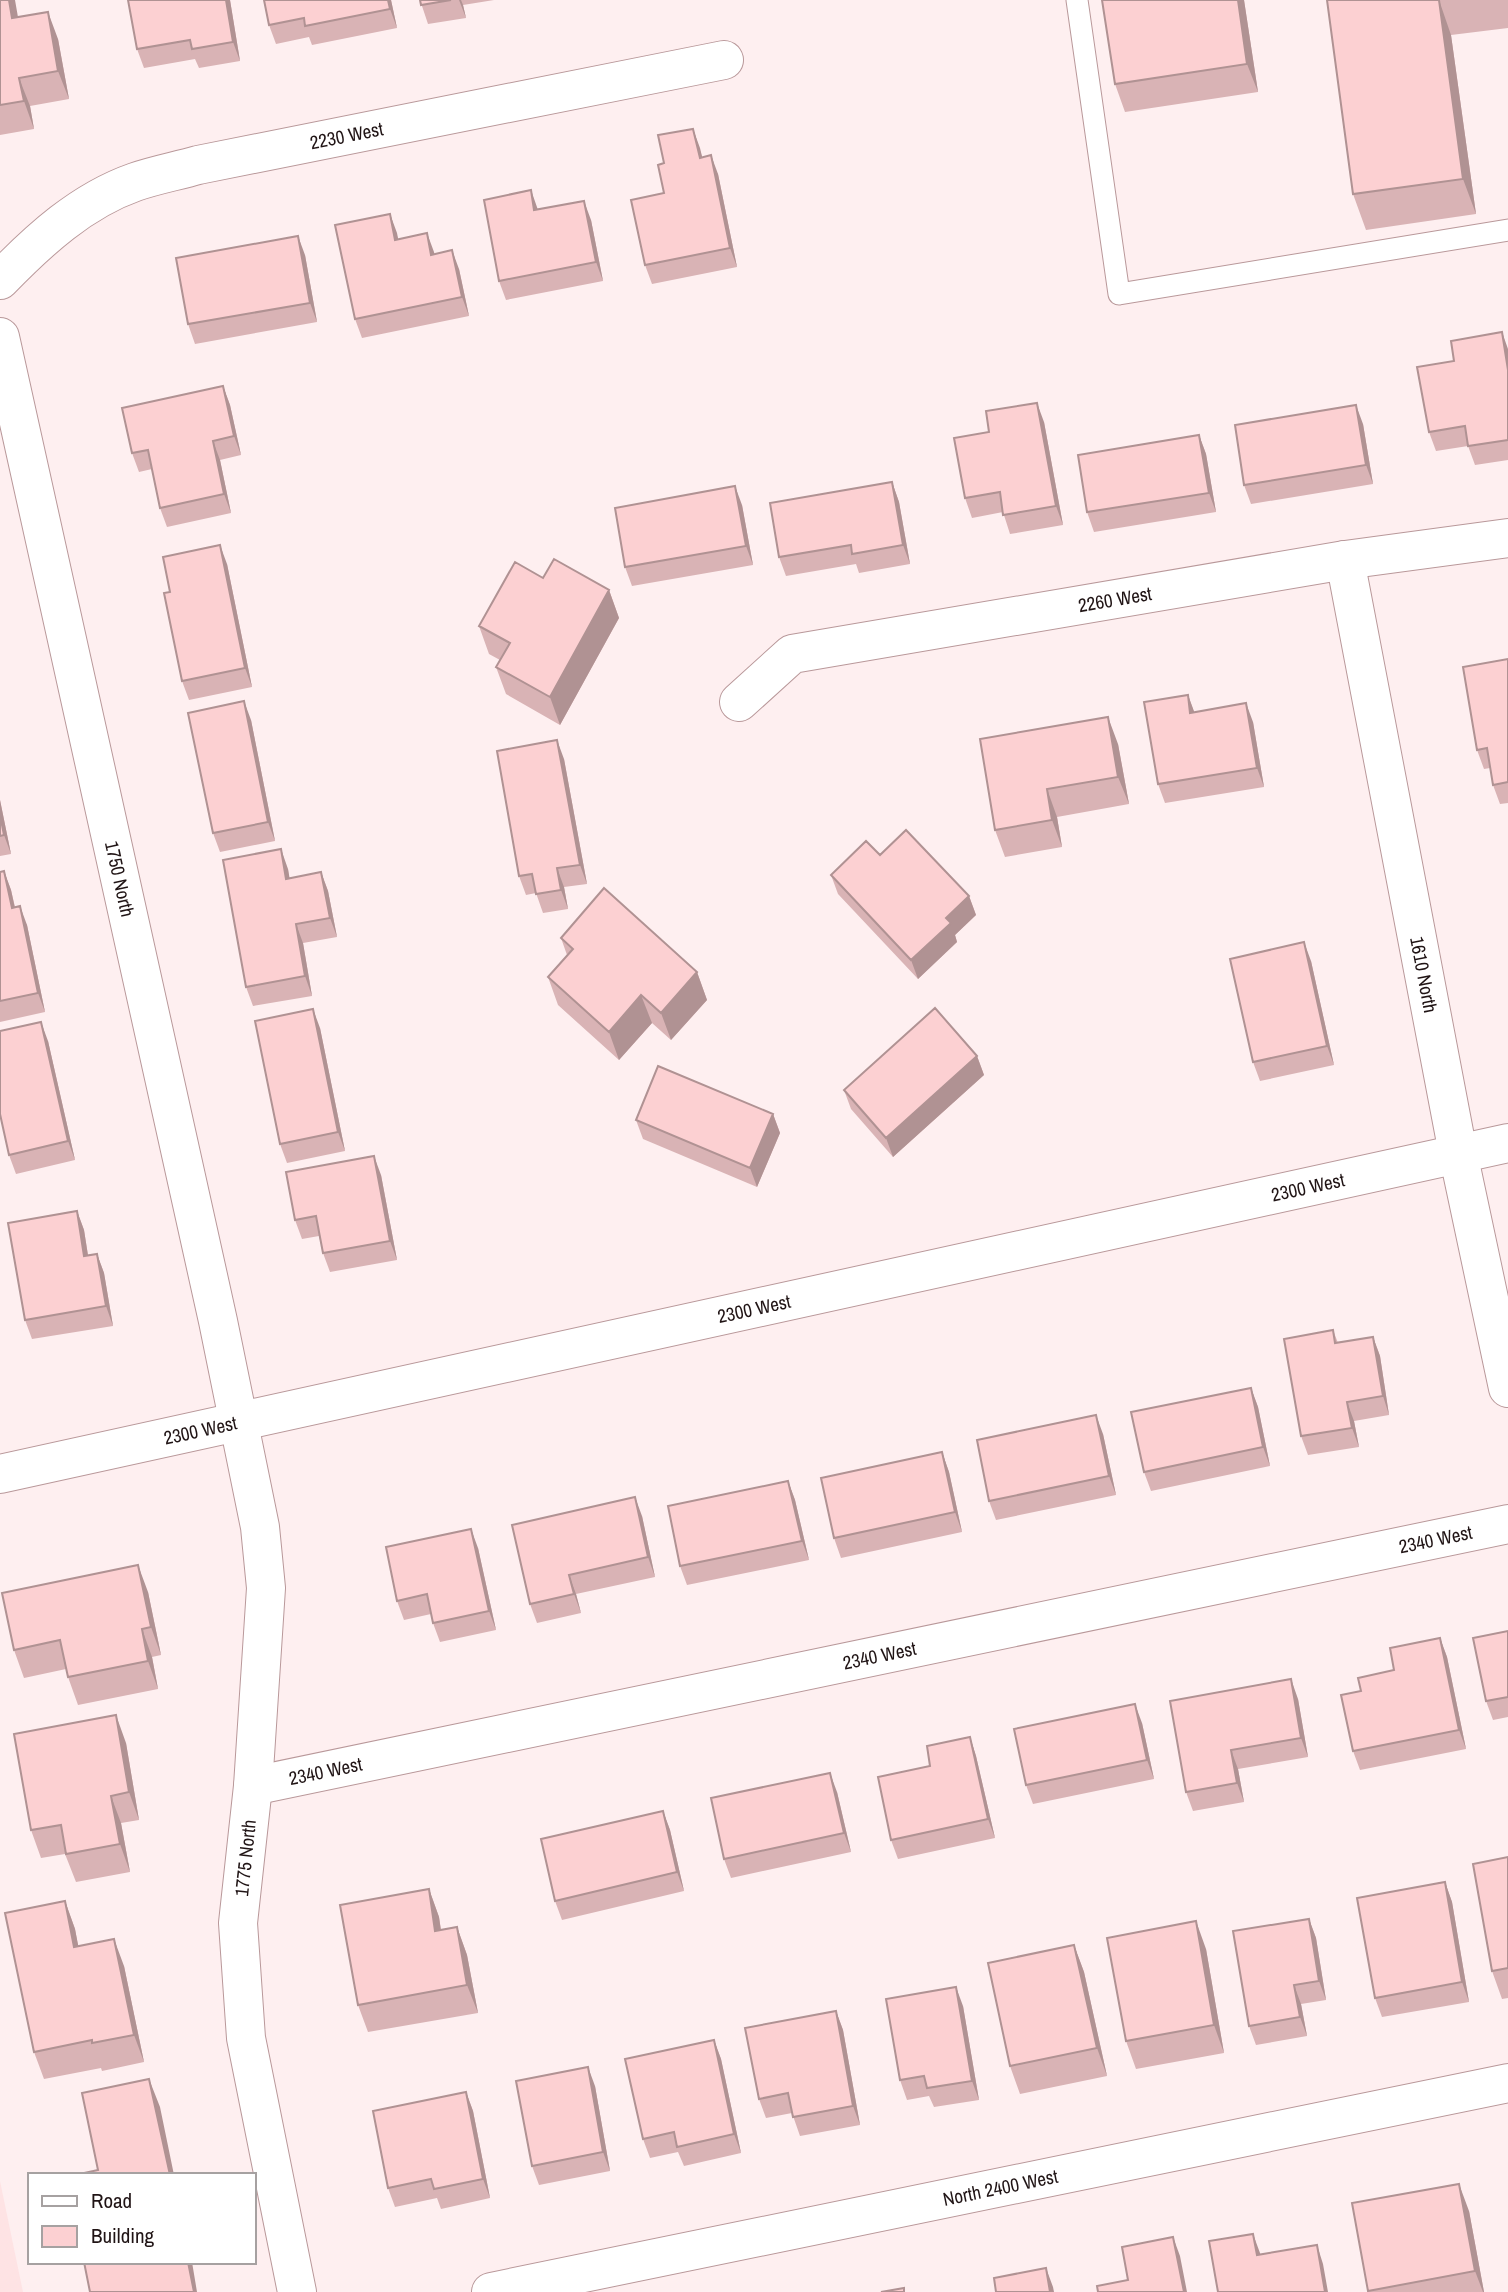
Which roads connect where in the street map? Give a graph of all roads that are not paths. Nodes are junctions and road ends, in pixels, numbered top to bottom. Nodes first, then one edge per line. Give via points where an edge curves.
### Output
1 (1077, 0) edge
2 (724, 60) dead end
3 (1508, 230) edge
4 (0, 280) edge
5 (0, 337) edge
6 (1508, 538) edge
7 (1345, 559) junction
8 (739, 702) dead end
9 (1508, 1143) edge
10 (1458, 1153) junction
11 (1508, 1388) edge
12 (240, 1421) junction
13 (0, 1474) edge
14 (1508, 1524) edge
15 (253, 1786) junction
16 (1508, 2083) edge
17 (297, 2292) edge
18 (491, 2292) edge

1 - 3 lane via 1119,295
2 - 4 street, 2230 West via 198,165 134,182 76,211
5 - 12 street, 1750 North
6 - 7 street, 2260 West
7 - 8 street, 2260 West via 792,654
7 - 10 street, 1610 North
9 - 10 street, 2300 West
10 - 11 street, 1610 North
10 - 12 street, 2300 West
12 - 13 street, 2300 West
12 - 15 street, 1775 North via 266,1588
14 - 15 street, 2340 West
15 - 17 street, 1775 North via 238,1923 246,2038
16 - 18 street, North 2400 West

